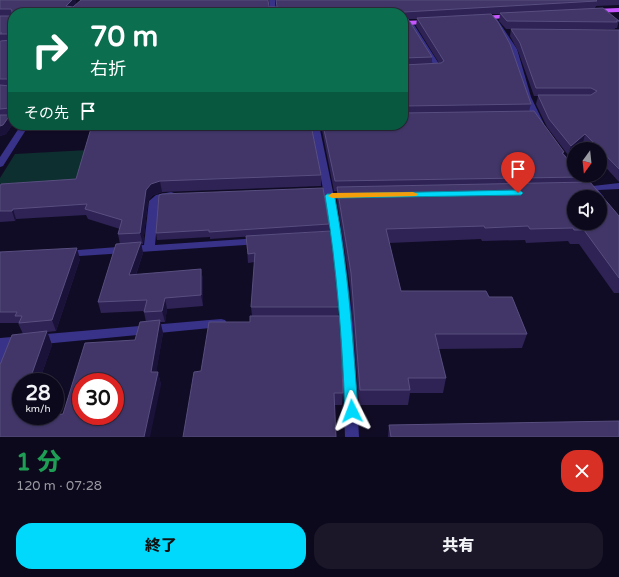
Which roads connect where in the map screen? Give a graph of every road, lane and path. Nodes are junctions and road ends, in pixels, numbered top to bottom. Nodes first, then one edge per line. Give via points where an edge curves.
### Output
1 (619, 10) edge
2 (602, 11) junction
3 (587, 12) edge
4 (522, 16) edge
5 (492, 18) junction
6 (610, 18) edge
7 (477, 19) edge
8 (433, 22) edge
9 (410, 23) joint
10 (427, 69) edge
11 (21, 130) edge
12 (316, 130) edge
13 (544, 130) edge
14 (0, 164) edge
15 (584, 182) edge
16 (619, 186) edge
17 (590, 189) joint
18 (178, 195) edge
19 (337, 236) junction
20 (305, 238) edge
21 (266, 241) edge
22 (149, 249) junction
23 (58, 255) edge
24 (237, 322) edge
25 (315, 323) edge
26 (347, 323) junction
27 (3, 343) edge
28 (0, 359) edge
29 (352, 437) edge

1 - 2 main road
2 - 3 main road
2 - 6 street
4 - 5 main road
5 - 7 main road
5 - 13 street via 508,32 533,100 532,117
8 - 9 main road
9 - 10 street via 438,67
11 - 14 street
12 - 19 street
15 - 17 street
16 - 17 street
18 - 22 street via 162,196 154,201
19 - 20 street
19 - 26 street
21 - 22 street
22 - 23 street
24 - 27 street
25 - 26 street
26 - 29 street
27 - 28 street

